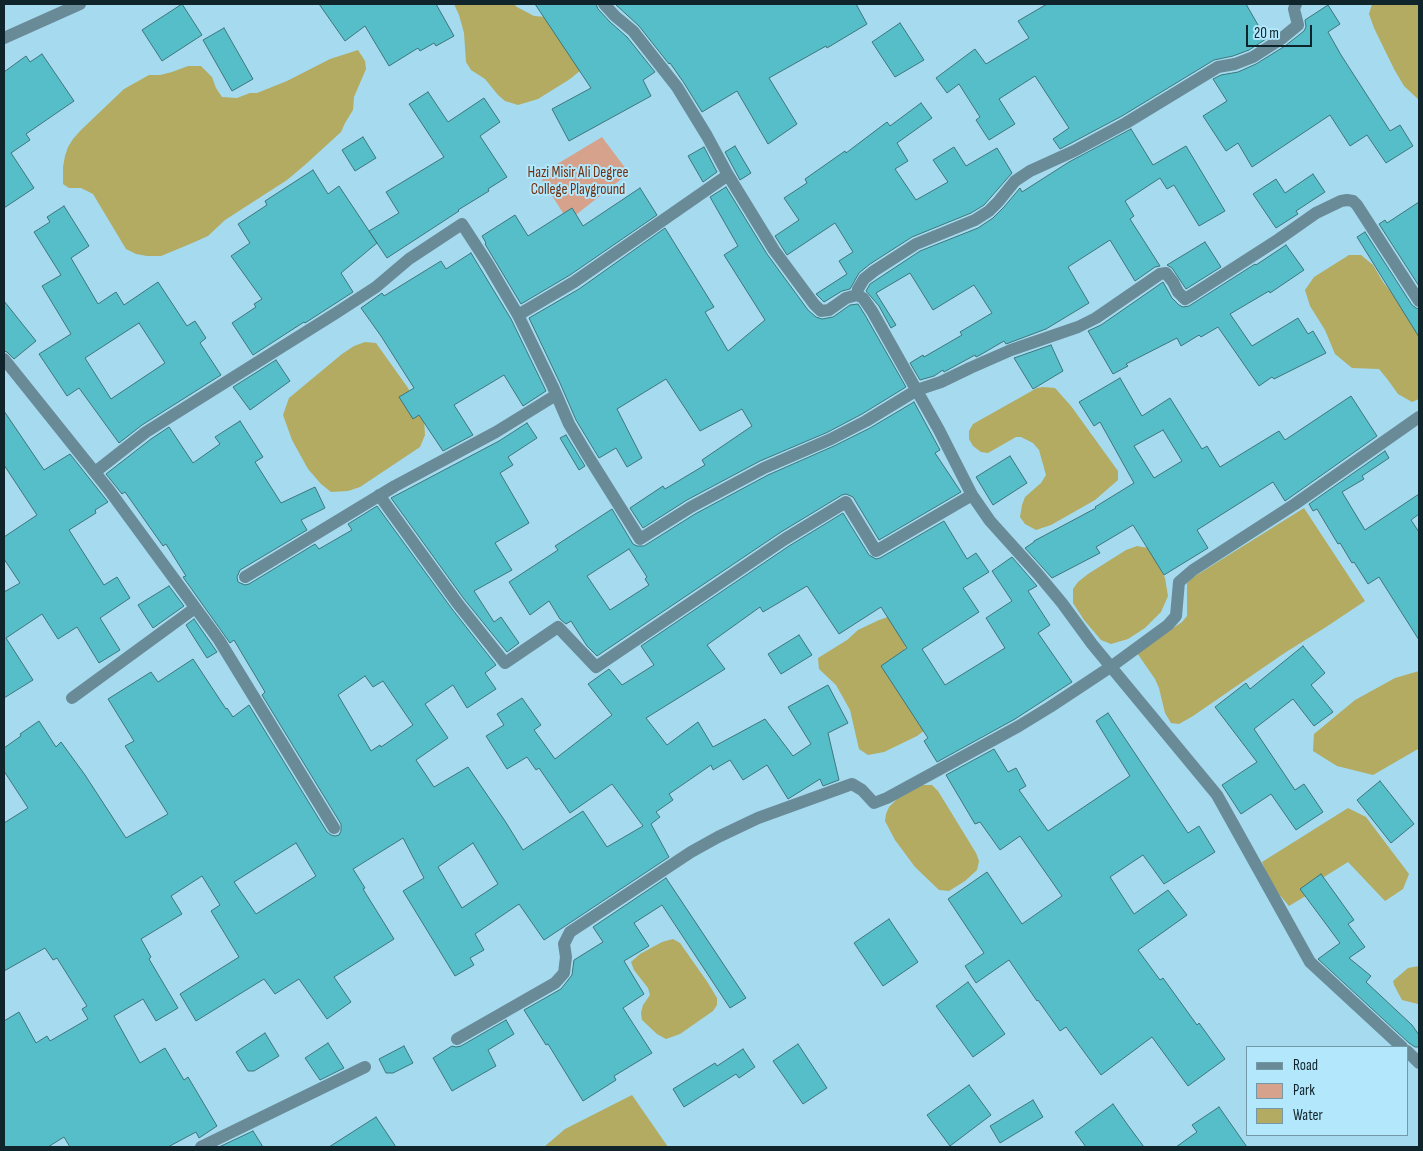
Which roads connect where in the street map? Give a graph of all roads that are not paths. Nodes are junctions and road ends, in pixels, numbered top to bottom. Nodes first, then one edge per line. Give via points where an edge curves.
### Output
1 (80, 4) edge
2 (604, 4) edge
3 (1296, 4) edge
4 (4, 38) edge
5 (728, 175) junction
6 (857, 295) junction
7 (1419, 301) edge
8 (518, 315) junction
9 (4, 359) edge
10 (918, 390) junction
11 (556, 394) junction
12 (1419, 417) edge
13 (95, 472) junction
14 (379, 495) junction
15 (972, 495) junction
16 (245, 577) dead end
17 (196, 608) junction
18 (1112, 666) junction
19 (72, 698) dead end
20 (334, 828) dead end
21 (457, 1039) dead end
22 (1401, 1046) edge
23 (1408, 1052) edge
24 (1419, 1062) edge
25 (365, 1067) dead end
26 (201, 1147) edge

1 - 4 street
2 - 5 street via 633,31 677,87
3 - 6 street via 1298,25 1281,39 1253,57 1218,67 1126,123 1030,171 1015,181 989,211 975,220 916,244 874,270 864,279
5 - 6 street via 778,256 821,311
5 - 8 street via 574,282
6 - 10 street via 872,311
7 - 10 street via 1353,201 1341,201 1316,213 1184,299 1166,273 1160,274 1096,318
8 - 11 street
8 - 13 street via 462,224 409,259 376,287 146,432
9 - 13 street
10 - 11 street via 831,439 764,468 700,502 640,538 569,424
10 - 15 street
11 - 14 street via 496,432
12 - 18 street via 1295,504 1192,570 1179,582 1176,616
13 - 17 street
14 - 15 street via 505,663 558,627 596,667 785,539 846,502 876,551
14 - 16 street
15 - 18 street via 990,521 1038,573
17 - 19 street
17 - 20 street
18 - 21 street via 1019,726 888,798 874,803 852,784 758,818 691,852 570,932 564,944 564,973 555,984
18 - 22 street via 1217,794 1310,962
23 - 24 street
25 - 26 street

